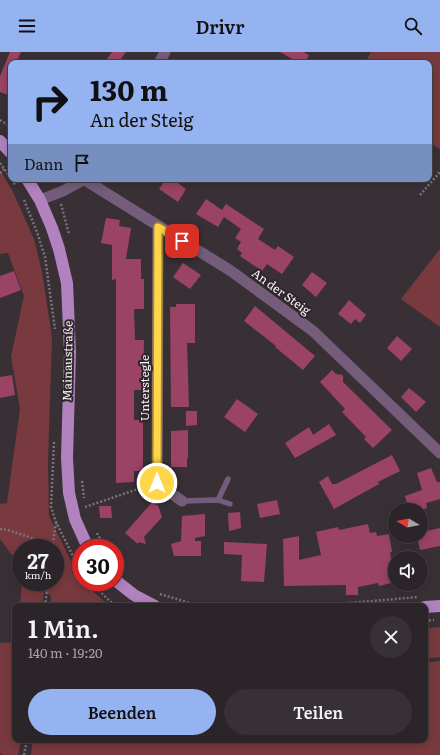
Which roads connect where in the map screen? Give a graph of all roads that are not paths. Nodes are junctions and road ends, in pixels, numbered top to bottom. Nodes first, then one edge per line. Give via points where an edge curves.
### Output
1 (0, 141) edge
2 (8, 150) edge
3 (29, 182) edge
4 (81, 182) edge
5 (88, 182) edge
6 (40, 200) junction
7 (158, 227) junction
8 (440, 453) edge
9 (228, 479) dead end
10 (218, 500) junction
11 (182, 501) joint
12 (230, 504) dead end
13 (84, 539) edge
14 (124, 587) edge
15 (149, 603) edge
16 (428, 603) edge
17 (440, 606) edge

1 - 2 main road
3 - 6 main road, Mainaustraße
4 - 6 street
5 - 7 street, An der Steig
6 - 13 main road, Mainaustraße via 59,249 67,283 70,352 67,451 69,493 75,519
7 - 8 street, An der Steig via 231,271 313,331
7 - 11 street, Unterstegle via 157,483
9 - 10 lane
10 - 11 lane
10 - 12 lane
14 - 15 main road
16 - 17 main road

